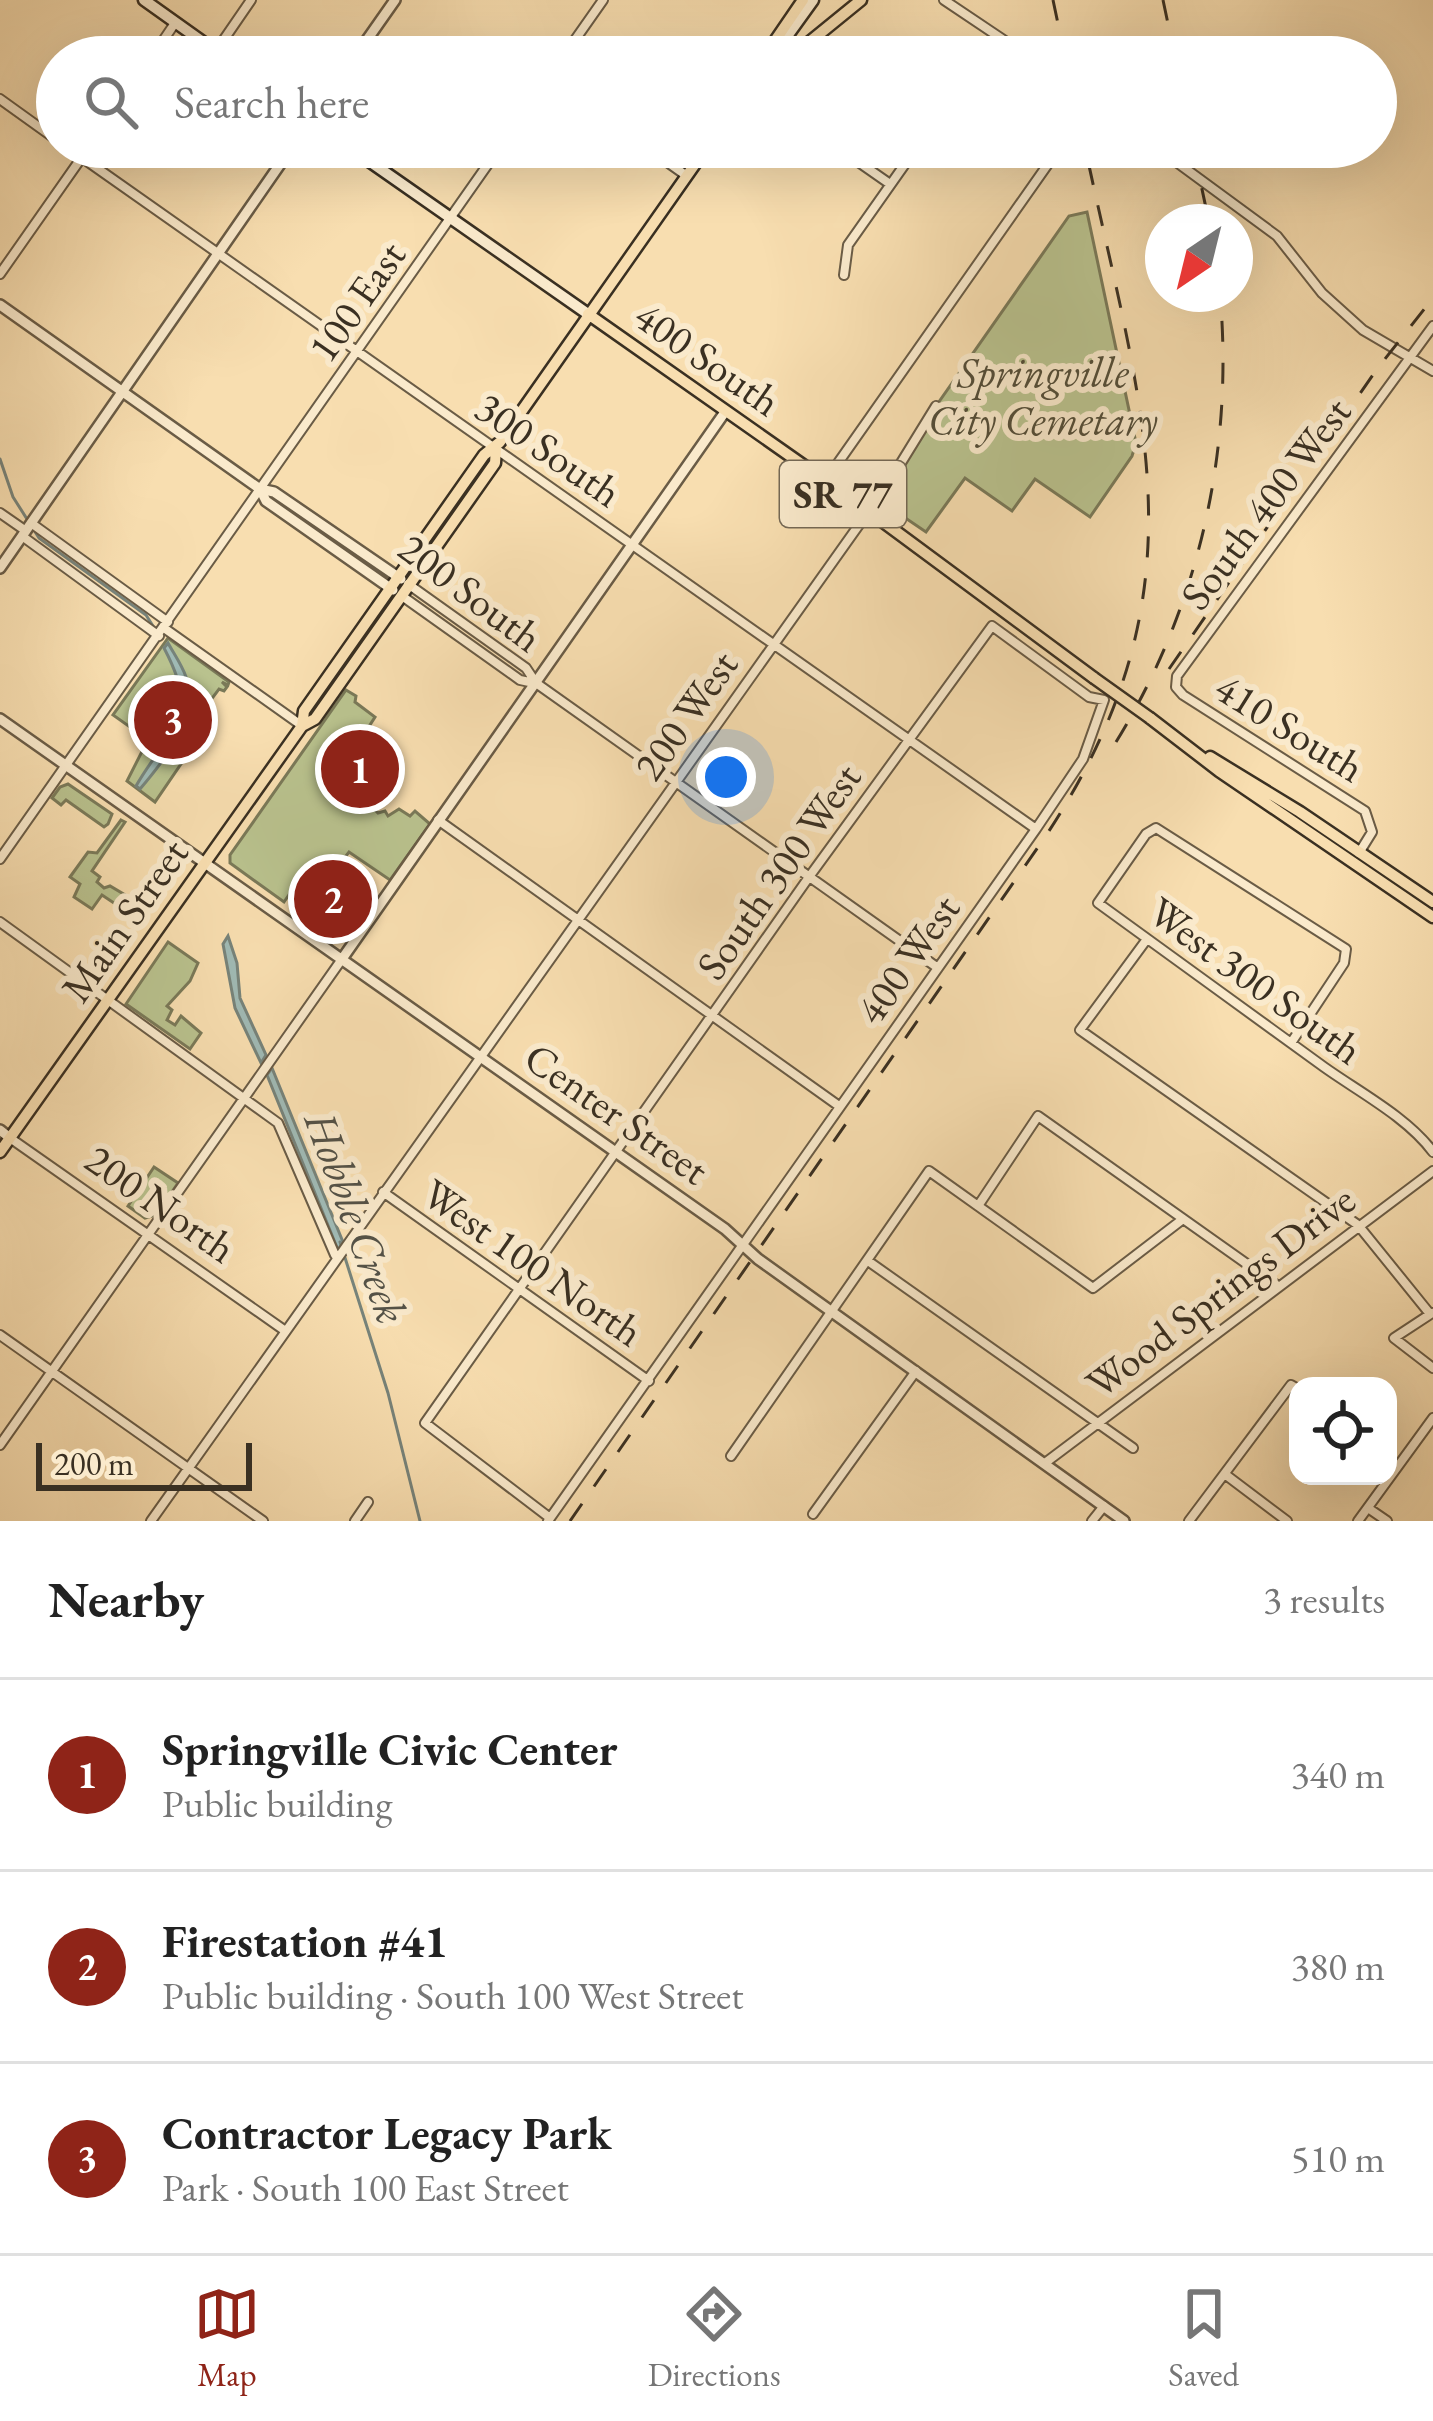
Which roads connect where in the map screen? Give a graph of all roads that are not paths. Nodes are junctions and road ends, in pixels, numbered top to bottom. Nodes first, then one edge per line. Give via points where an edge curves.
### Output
1 (145, 0) edge
2 (251, 0) edge
3 (395, 0) edge
4 (603, 0) edge
5 (803, 0) edge
6 (813, 0) edge
7 (861, 0) edge
8 (944, 0) edge
9 (176, 23) junction
10 (167, 36) edge
11 (194, 36) edge
12 (230, 36) edge
13 (370, 36) edge
14 (578, 36) edge
15 (781, 36) edge
16 (785, 36) edge
17 (816, 36) edge
18 (998, 36) edge
19 (0, 99) edge
20 (36, 125) edge
21 (74, 168) edge
22 (98, 168) edge
23 (277, 168) edge
24 (380, 168) edge
25 (486, 168) edge
26 (676, 168) edge
27 (693, 168) edge
28 (867, 168) edge
29 (902, 168) edge
30 (1045, 168) edge
31 (1185, 168) edge
32 (687, 176) junction
33 (890, 184) junction
34 (451, 218) junction
35 (218, 253) junction
36 (0, 274) edge
37 (844, 275) dead end
38 (0, 305) edge
39 (588, 314) junction
40 (1433, 326) edge
41 (357, 350) junction
42 (1410, 357) junction
43 (1433, 371) edge
44 (124, 392) junction
45 (936, 406) dead end
46 (725, 412) junction
47 (496, 448) junction
48 (825, 482) junction
49 (260, 489) junction
50 (867, 510) junction
51 (0, 513) edge
52 (26, 530) junction
53 (632, 544) junction
54 (0, 568) edge
55 (400, 586) junction
56 (164, 629) junction
57 (773, 643) junction
58 (536, 683) junction
59 (1176, 687) joint
60 (1104, 700) joint
61 (0, 718) edge
62 (302, 726) junction
63 (909, 739) junction
64 (67, 765) junction
65 (674, 782) junction
66 (438, 820) junction
67 (1036, 829) junction
68 (1356, 858) junction
69 (0, 859) edge
70 (204, 862) junction
71 (809, 877) junction
72 (1433, 902) edge
73 (1433, 917) edge
74 (576, 919) junction
75 (0, 922) edge
76 (1147, 939) junction
77 (342, 959) junction
78 (938, 968) junction
79 (108, 999) junction
80 (712, 1015) junction
81 (1291, 1043) junction
82 (480, 1056) junction
83 (244, 1096) junction
84 (839, 1106) junction
85 (5, 1134) edge
86 (0, 1152) edge
87 (616, 1152) junction
88 (1433, 1152) edge
89 (1433, 1171) edge
90 (382, 1192) junction
91 (978, 1206) junction
92 (1183, 1219) junction
93 (1358, 1225) junction
94 (149, 1232) junction
95 (745, 1245) junction
96 (336, 1256) junction
97 (868, 1261) junction
98 (1277, 1286) junction
99 (519, 1289) junction
100 (832, 1312) junction
101 (1431, 1313) edge
102 (284, 1330) junction
103 (0, 1335) edge
104 (1433, 1368) edge
105 (916, 1371) junction
106 (52, 1373) junction
107 (649, 1382) junction
108 (1289, 1393) edge
109 (1433, 1418) edge
110 (1095, 1423) junction
111 (0, 1445) edge
112 (1133, 1448) dead end
113 (731, 1456) dead end
114 (1397, 1460) edge
115 (1400, 1462) junction
116 (1046, 1463) junction
117 (188, 1468) junction
118 (1226, 1475) junction
119 (368, 1502) dead end
120 (1103, 1506) junction
121 (1368, 1508) junction
122 (813, 1514) dead end
123 (549, 1519) edge
124 (152, 1521) edge
125 (263, 1521) edge
126 (355, 1521) edge
127 (1092, 1521) edge
128 (1124, 1521) edge
129 (1190, 1521) edge
130 (1287, 1521) edge
131 (1358, 1521) edge
132 (1387, 1521) edge

1 - 9 main road
2 - 12 street
3 - 13 street
4 - 14 street
5 - 15 main road
6 - 16 main road
7 - 17 main road
8 - 18 street
9 - 10 street
9 - 11 main road
19 - 20 street
21 - 36 street
22 - 35 street, 300 South
23 - 35 street
24 - 34 main road, 400 South
25 - 34 street, 100 East
26 - 32 street
27 - 32 main road, Main Street
28 - 33 street
29 - 33 street
30 - 48 street
31 - 42 street via 1277,236 1364,330
32 - 39 main road, Main Street
33 - 37 street via 848,245
34 - 39 main road, 400 South
34 - 41 street, 100 East
35 - 41 street, 300 South
35 - 44 street
38 - 44 street, 200 South
39 - 46 main road, 400 South / SR 77
39 - 47 main road, Main Street
40 - 42 street, South 400 West
41 - 47 street, 300 South
41 - 49 street, 100 East
42 - 43 street
42 - 59 street, South 400 West via 1187,657
44 - 49 street, 200 South
44 - 52 street
45 - 50 street, 200 West
46 - 48 main road, 400 South / SR 77
46 - 53 street
47 - 53 street, 300 South
47 - 55 main road, Main Street via 495,463
48 - 50 main road, 400 South / SR 77
49 - 55 street, 200 South via 266,502
49 - 56 street, 100 East
50 - 57 street, 200 West
50 - 68 main road, 400 South / SR 77, bridge via 1219,771
51 - 52 street
52 - 54 street
52 - 56 street
52 - 56 street
53 - 57 street, 300 South
53 - 58 street
55 - 58 street, 200 South via 520,680
55 - 62 main road, Main Street via 315,718
56 - 62 street
56 - 64 street, 100 East
57 - 63 street, 300 South
57 - 65 street, 200 West
58 - 65 street, 200 South
58 - 66 street
59 - 68 street, 410 South via 1359,805 1372,832
60 - 63 street, South 300 West via 1089,698 992,626
60 - 67 street, 400 West via 1083,759
61 - 64 street, Center Street
62 - 70 main road, Main Street
63 - 67 street, 300 South
63 - 71 street, South 300 West
64 - 69 street, 100 East
64 - 70 street, Center Street
65 - 71 street, 200 South
65 - 74 street, 200 West
66 - 74 street
66 - 77 street
67 - 78 street, 400 West
68 - 72 main road, 400 South / SR 77
68 - 73 main road, 400 South / SR 77
70 - 77 street, Center Street
70 - 79 main road, Main Street
71 - 78 street, 200 South
71 - 80 street, South 300 West
74 - 80 street
74 - 82 street, 200 West
75 - 79 street
76 - 81 street, West 300 South
76 - 81 street, West 300 South via 1098,903 1156,828 1342,946 1348,956
76 - 93 street via 1080,1030
77 - 82 street, Center Street
77 - 83 street
78 - 84 street, 400 West
79 - 83 street
79 - 85 main road, Main Street
80 - 84 street
80 - 87 street, South 300 West
81 - 88 street, West 300 South
82 - 87 street, Center Street
82 - 90 street, 200 West
83 - 94 street
83 - 96 street via 286,1134
84 - 95 street, 400 West
85 - 86 main road, Main Street
85 - 94 street, 200 North
87 - 95 street, Center Street
87 - 99 street, South 300 West
89 - 93 street, Wood Springs Drive
90 - 96 street, 200 West
90 - 99 street, West 100 North
91 - 92 street via 1093,1288
91 - 92 street via 1038,1116
91 - 97 street via 929,1172
92 - 98 street
93 - 98 street, Wood Springs Drive
93 - 101 street
94 - 102 street, 200 North
94 - 106 street
95 - 100 street, Center Street
95 - 107 street, 400 West
96 - 102 street, 200 West
97 - 100 street
97 - 110 street
98 - 110 street, Wood Springs Drive
99 - 107 street, West 100 North
99 - 123 street, South 300 West via 424,1423
100 - 105 street, Center Street
100 - 113 street
101 - 104 street via 1394,1338
102 - 117 street, 200 West
103 - 106 street
105 - 116 street, Center Street
105 - 122 street
106 - 111 street
106 - 117 street
107 - 123 street, 400 West
108 - 118 street
109 - 115 street
110 - 112 street
110 - 116 street, Wood Springs Drive
114 - 115 street
115 - 121 street
116 - 120 street, Center Street
117 - 124 street, 200 West
117 - 125 street
118 - 129 street
118 - 130 street
119 - 126 street
120 - 127 street
120 - 128 street, Center Street
121 - 131 street
121 - 132 street

